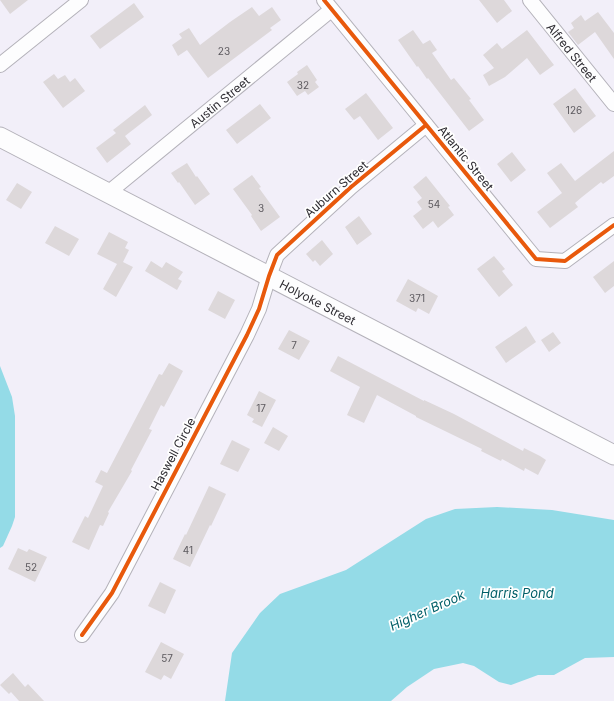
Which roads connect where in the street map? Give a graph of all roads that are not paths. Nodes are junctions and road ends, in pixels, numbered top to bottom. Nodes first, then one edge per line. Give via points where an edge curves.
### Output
1 (80, 0) edge
2 (530, 0) edge
3 (327, 5) edge
4 (0, 65) edge
5 (614, 104) edge
6 (426, 125) junction
7 (0, 137) edge
8 (108, 193) junction
9 (614, 225) edge
10 (269, 276) junction
11 (614, 455) edge
12 (82, 635) dead end

1 - 4 street
2 - 5 street, Alfred Street
3 - 6 street, Atlantic Street
3 - 8 street, Austin Street
6 - 9 street, Atlantic Street via 536,259 565,261
6 - 10 street, Auburn Street via 351,187 277,255
7 - 8 main road, Holyoke Street
8 - 10 main road, Holyoke Street
10 - 11 main road, Holyoke Street
10 - 12 street, Haswell Circle via 259,309 247,335 112,594

